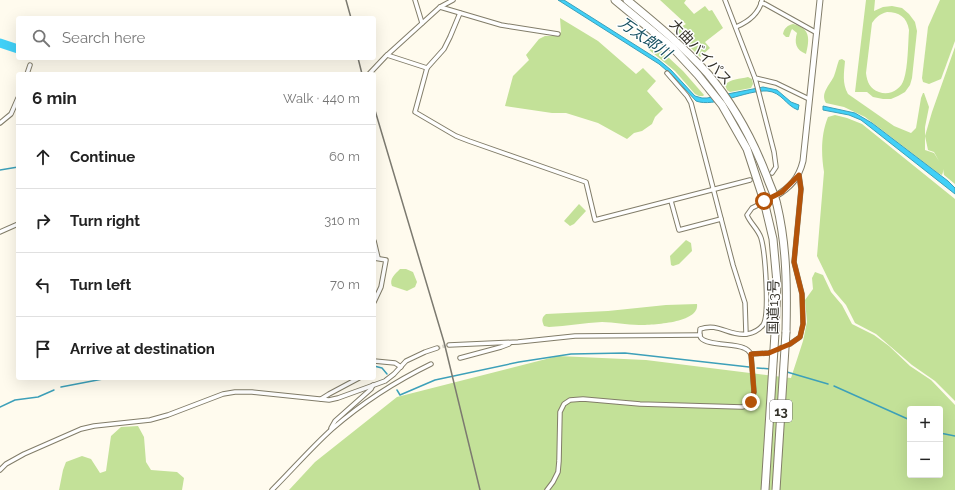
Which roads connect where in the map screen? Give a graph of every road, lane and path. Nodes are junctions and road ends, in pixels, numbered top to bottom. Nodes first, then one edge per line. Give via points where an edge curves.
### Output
1 (415, 0) edge
2 (452, 0) edge
3 (615, 0) edge
4 (627, 0) edge
5 (724, 0) edge
6 (820, 0) edge
7 (761, 1) edge
8 (440, 7) junction
9 (460, 13) junction
10 (422, 23) junction
11 (736, 27) junction
12 (817, 33) junction
13 (558, 34) dead end
14 (387, 55) junction
15 (30, 65) dead end
16 (427, 68) junction
17 (28, 72) edge
18 (371, 72) edge
19 (667, 73) dead end
20 (755, 78) junction
21 (809, 99) junction
22 (16, 103) edge
23 (0, 124) edge
24 (772, 173) dead end
25 (799, 175) junction
26 (750, 180) dead end
27 (714, 190) junction
28 (774, 197) junction
29 (671, 201) junction
30 (764, 201) junction
31 (721, 219) junction
32 (16, 225) edge
33 (0, 232) edge
34 (376, 258) edge
35 (796, 271) junction
36 (786, 273) junction
37 (376, 298) edge
38 (746, 334) junction
39 (700, 335) junction
40 (512, 342) junction
41 (449, 345) tunnel mouth
42 (437, 348) tunnel mouth
43 (751, 354) junction
44 (460, 358) dead end
45 (376, 361) edge
46 (431, 364) dead end
47 (401, 367) junction
48 (355, 380) edge
49 (373, 385) junction
50 (321, 399) junction
51 (331, 430) junction
52 (0, 470) edge
53 (272, 490) edge
54 (547, 490) edge
55 (765, 490) edge
56 (776, 490) edge

1 - 10 street
2 - 8 street
3 - 30 highway, 大曲バイパス / 13 via 673,48 720,103 747,149
4 - 28 highway, 大曲バイパス / 13 via 676,42 708,75 728,101 748,133
5 - 11 street
6 - 12 street
7 - 11 street via 758,10 748,21
7 - 12 street
8 - 9 street
8 - 10 street
9 - 13 street via 501,25
9 - 16 street via 444,49
10 - 14 street
11 - 20 street
12 - 21 street
14 - 16 street
14 - 18 street
15 - 17 street
16 - 29 street via 415,112 468,141 586,182 595,220
19 - 27 street via 691,103
20 - 21 street via 776,83
20 - 24 street via 774,152 776,167
21 - 25 street via 804,161
22 - 23 street via 11,114
25 - 28 street
25 - 35 street via 801,189 794,262
26 - 27 street
27 - 29 street
27 - 31 street
28 - 30 street
28 - 36 highway, 国道13号 / 13
29 - 31 street via 679,230
30 - 38 street via 752,208 747,215 764,248 765,320 759,329
30 - 55 highway, 国道13号 / 13, bridge via 773,239 777,283
31 - 38 street via 746,303
32 - 33 street
34 - 37 street via 386,260 381,287
35 - 36 street
35 - 43 street via 802,294 803,324 800,337 769,353
36 - 56 highway, 国道13号 / 13, bridge via 786,332
38 - 39 street via 714,326 700,329
39 - 40 street via 575,336
39 - 43 street via 706,342 746,348
40 - 41 street
40 - 44 street
42 - 47 street via 415,356
43 - 54 street via 754,392 747,406 570,400 560,412 558,472
45 - 47 street via 395,363
46 - 51 street via 377,393
47 - 49 street via 385,381
48 - 50 street
49 - 50 street via 338,398
49 - 51 street via 335,421
50 - 52 street via 252,392 223,394 150,420 81,429 24,454
51 - 53 street

